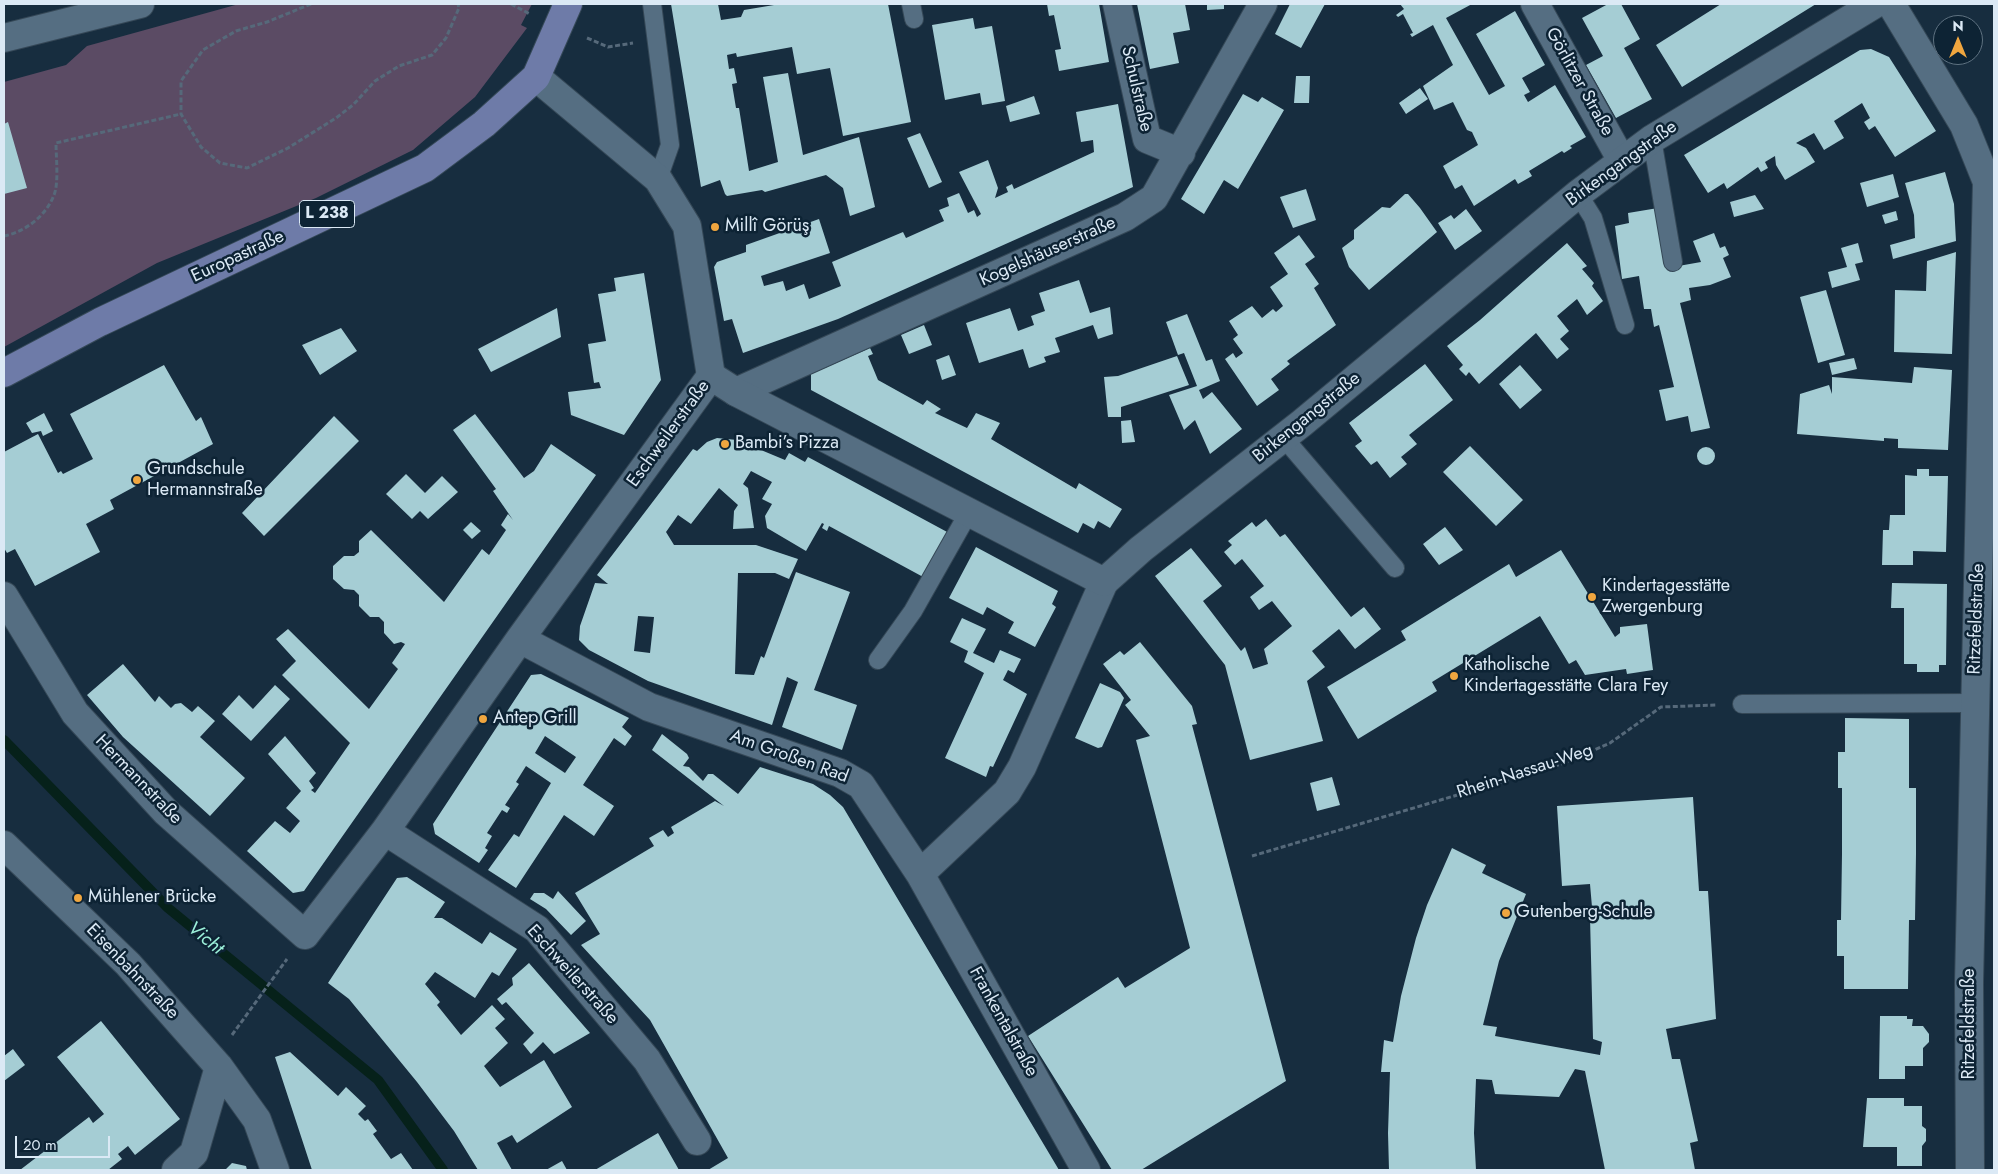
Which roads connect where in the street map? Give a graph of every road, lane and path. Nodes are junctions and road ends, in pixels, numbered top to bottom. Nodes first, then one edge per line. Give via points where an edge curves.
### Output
1 (140, 4) edge
2 (311, 4) edge
3 (458, 4) edge
4 (568, 4) edge
5 (652, 4) edge
6 (1117, 4) edge
7 (1263, 4) edge
8 (1535, 4) edge
9 (1875, 4) edge
10 (1891, 4) edge
11 (4, 38) edge
12 (536, 77) junction
13 (181, 114) junction
14 (1652, 139) junction
15 (1180, 154) junction
16 (1622, 161) junction
17 (658, 179) junction
18 (1578, 194) junction
19 (4, 236) edge
20 (1673, 262) dead end
21 (1624, 325) dead end
22 (4, 373) edge
23 (711, 376) junction
24 (736, 392) junction
25 (1284, 438) junction
26 (969, 512) junction
27 (1395, 568) dead end
28 (1104, 582) junction
29 (4, 596) edge
30 (520, 638) junction
31 (878, 660) dead end
32 (1974, 703) junction
33 (1742, 704) joint
34 (385, 830) junction
35 (4, 845) edge
36 (1252, 856) dead end
37 (920, 874) junction
38 (305, 935) joint
39 (289, 956) dead end
40 (249, 1010) dead end
41 (220, 1077) junction
42 (697, 1141) dead end
43 (176, 1170) edge
44 (275, 1170) edge
45 (1086, 1170) edge
46 (1970, 1170) edge

1 - 11 street
2 - 13 path via 236,31 202,50 180,81
3 - 13 path via 446,38 432,55 399,66 375,81 336,118 288,148 247,168 220,164 200,147
4 - 12 main road, L 238
5 - 17 lane via 670,145
6 - 15 street, Schulstraße via 1147,139
7 - 15 street, Kogelshäuserstraße
8 - 16 street, Görlitzer Straße
9 - 14 street, Birkengangstraße
10 - 32 street, Ritzefeldstraße via 1964,124 1987,182
12 - 17 street, Eschweilerstraße
12 - 22 main road, Europastraße / L 238 via 484,124 425,168 100,322
13 - 19 path via 56,144 55,194 39,218 15,234
14 - 16 street, Birkengangstraße
14 - 20 lane
15 - 24 street, Kogelshäuserstraße via 1154,198 1125,217
16 - 18 street, Birkengangstraße
17 - 23 street, Eschweilerstraße via 687,226
18 - 21 lane via 1593,218
18 - 25 street, Birkengangstraße
23 - 24 street
23 - 30 street, Eschweilerstraße
24 - 26 street
25 - 27 lane
25 - 28 street, Birkengangstraße via 1141,549
26 - 28 street
26 - 31 lane via 913,611
28 - 37 street via 1022,767 1007,792
29 - 38 street, Hermannstraße via 75,713 166,812
30 - 34 street, Eschweilerstraße
30 - 37 street, Am Großen Rad via 649,707 847,777 861,785
32 - 33 lane
32 - 46 street, Ritzefeldstraße via 1969,983
33 - 36 path, Rhein-Nassau-Weg via 1661,708 1610,743 1565,763
34 - 38 street, Eschweilerstraße
34 - 42 street, Eschweilerstraße via 537,930 646,1060
35 - 41 street, Eisenbahnstraße via 128,964
37 - 45 street, Frankentalstraße
39 - 40 path
41 - 43 street via 194,1153
41 - 44 street, Eisenbahnstraße via 257,1120

